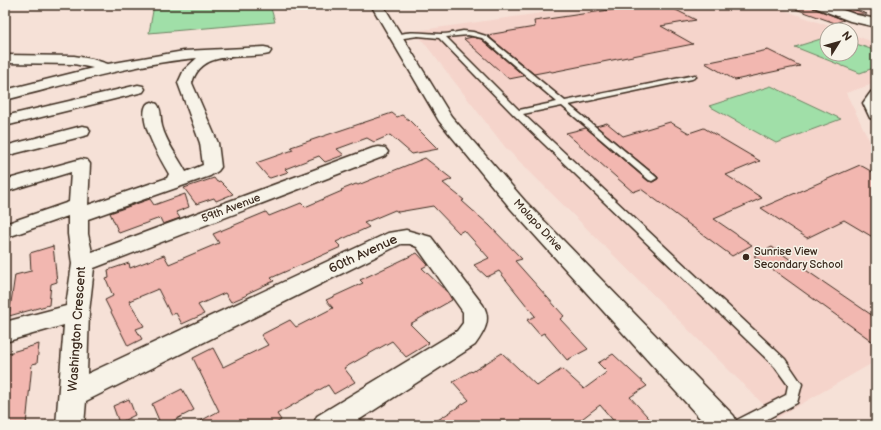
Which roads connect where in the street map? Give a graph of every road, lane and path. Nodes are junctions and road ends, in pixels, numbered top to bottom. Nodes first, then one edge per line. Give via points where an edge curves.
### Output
1 (377, 5) edge
2 (818, 5) edge
3 (876, 23) edge
4 (441, 36) junction
5 (397, 37) junction
6 (264, 51) dead end
7 (217, 54) junction
8 (5, 59) edge
9 (57, 60) junction
10 (108, 69) junction
11 (5, 72) edge
12 (692, 77) dead end
13 (138, 89) dead end
14 (5, 95) edge
15 (876, 95) edge
16 (563, 104) junction
17 (152, 107) dead end
18 (517, 113) junction
19 (876, 115) edge
20 (5, 121) edge
21 (82, 131) dead end
22 (5, 151) edge
23 (379, 152) dead end
24 (652, 178) dead end
25 (174, 182) junction
26 (5, 186) edge
27 (78, 219) junction
28 (5, 231) edge
29 (83, 264) junction
30 (77, 312) junction
31 (5, 332) edge
32 (73, 394) junction
33 (70, 425) edge
34 (327, 425) edge
35 (724, 425) edge
36 (742, 425) edge

1 - 5 street, Molapo Drive
2 - 3 street
4 - 5 lane via 418,34
4 - 16 lane via 476,33 484,37
4 - 18 lane
5 - 35 street, Molapo Drive via 445,118 518,205
6 - 7 street
7 - 10 street via 158,59
7 - 25 street via 192,69 186,75 185,83 209,143 212,167
8 - 9 street
9 - 10 street via 82,61
9 - 11 street
10 - 14 street
12 - 16 lane
13 - 20 street
15 - 19 street via 871,103
16 - 18 lane
16 - 24 lane
17 - 25 street via 154,126 159,139 178,174
18 - 36 lane via 780,363 795,384 792,399
21 - 22 street
23 - 29 street, 59th Avenue
25 - 27 street
26 - 27 street, Washington Crescent via 81,164
27 - 28 street
27 - 29 street, Washington Crescent
29 - 30 street, Washington Crescent
30 - 31 street
30 - 32 street, Washington Crescent
32 - 33 street, Washington Crescent
32 - 34 street, 60th Avenue via 394,238 415,237 424,242 475,311 475,325 466,338

